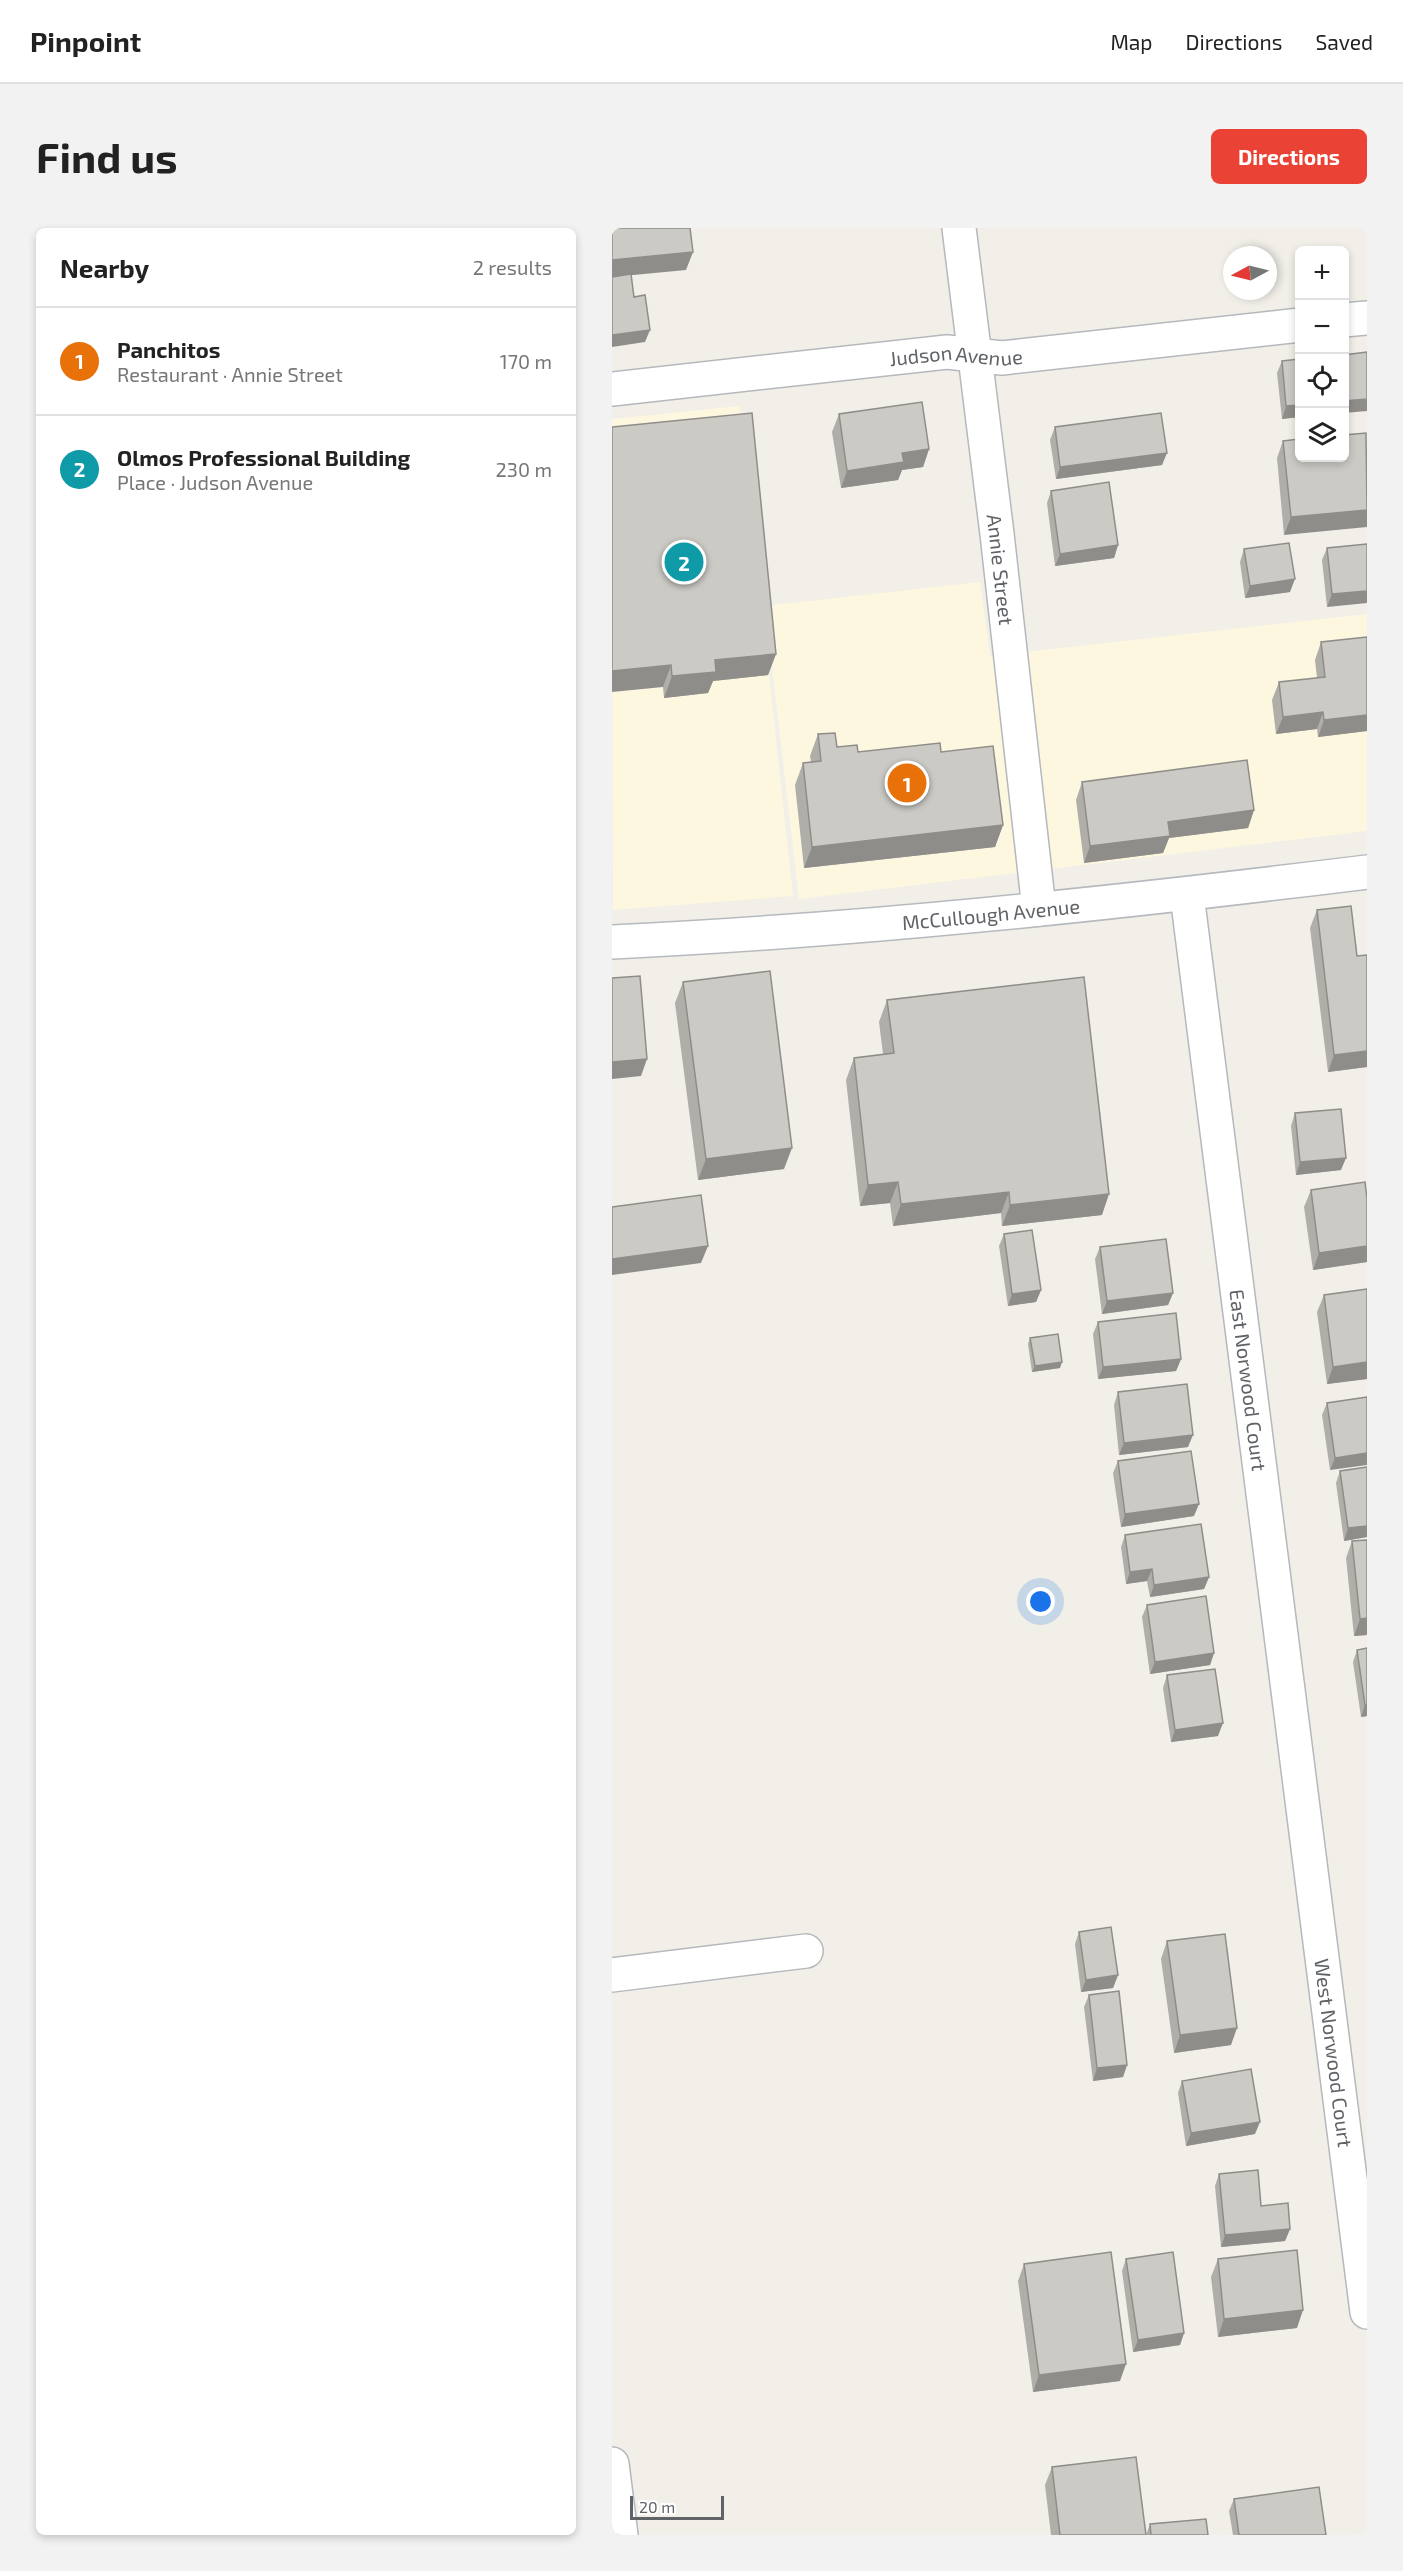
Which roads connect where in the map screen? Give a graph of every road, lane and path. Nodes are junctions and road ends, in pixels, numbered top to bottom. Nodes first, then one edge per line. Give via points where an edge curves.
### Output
1 (959, 228) edge
2 (1367, 318) edge
3 (1349, 320) edge
4 (1295, 325) edge
5 (975, 356) junction
6 (612, 389) edge
7 (1367, 872) edge
8 (1187, 895) junction
9 (1039, 909) junction
10 (612, 942) edge
11 (1312, 1864) joint
12 (806, 1951) dead end
13 (612, 1974) edge
14 (1367, 2312) edge
15 (612, 2464) edge
16 (621, 2535) edge

1 - 5 street, Annie Street
2 - 3 street
4 - 5 street, Judson Avenue via 1002,358
5 - 6 street, Judson Avenue via 947,352
5 - 9 street, Annie Street
7 - 8 street, McCullough Avenue
8 - 9 street, McCullough Avenue
8 - 11 street, East Norwood Court
9 - 10 street, McCullough Avenue
11 - 14 street, West Norwood Court
12 - 13 street
15 - 16 street

